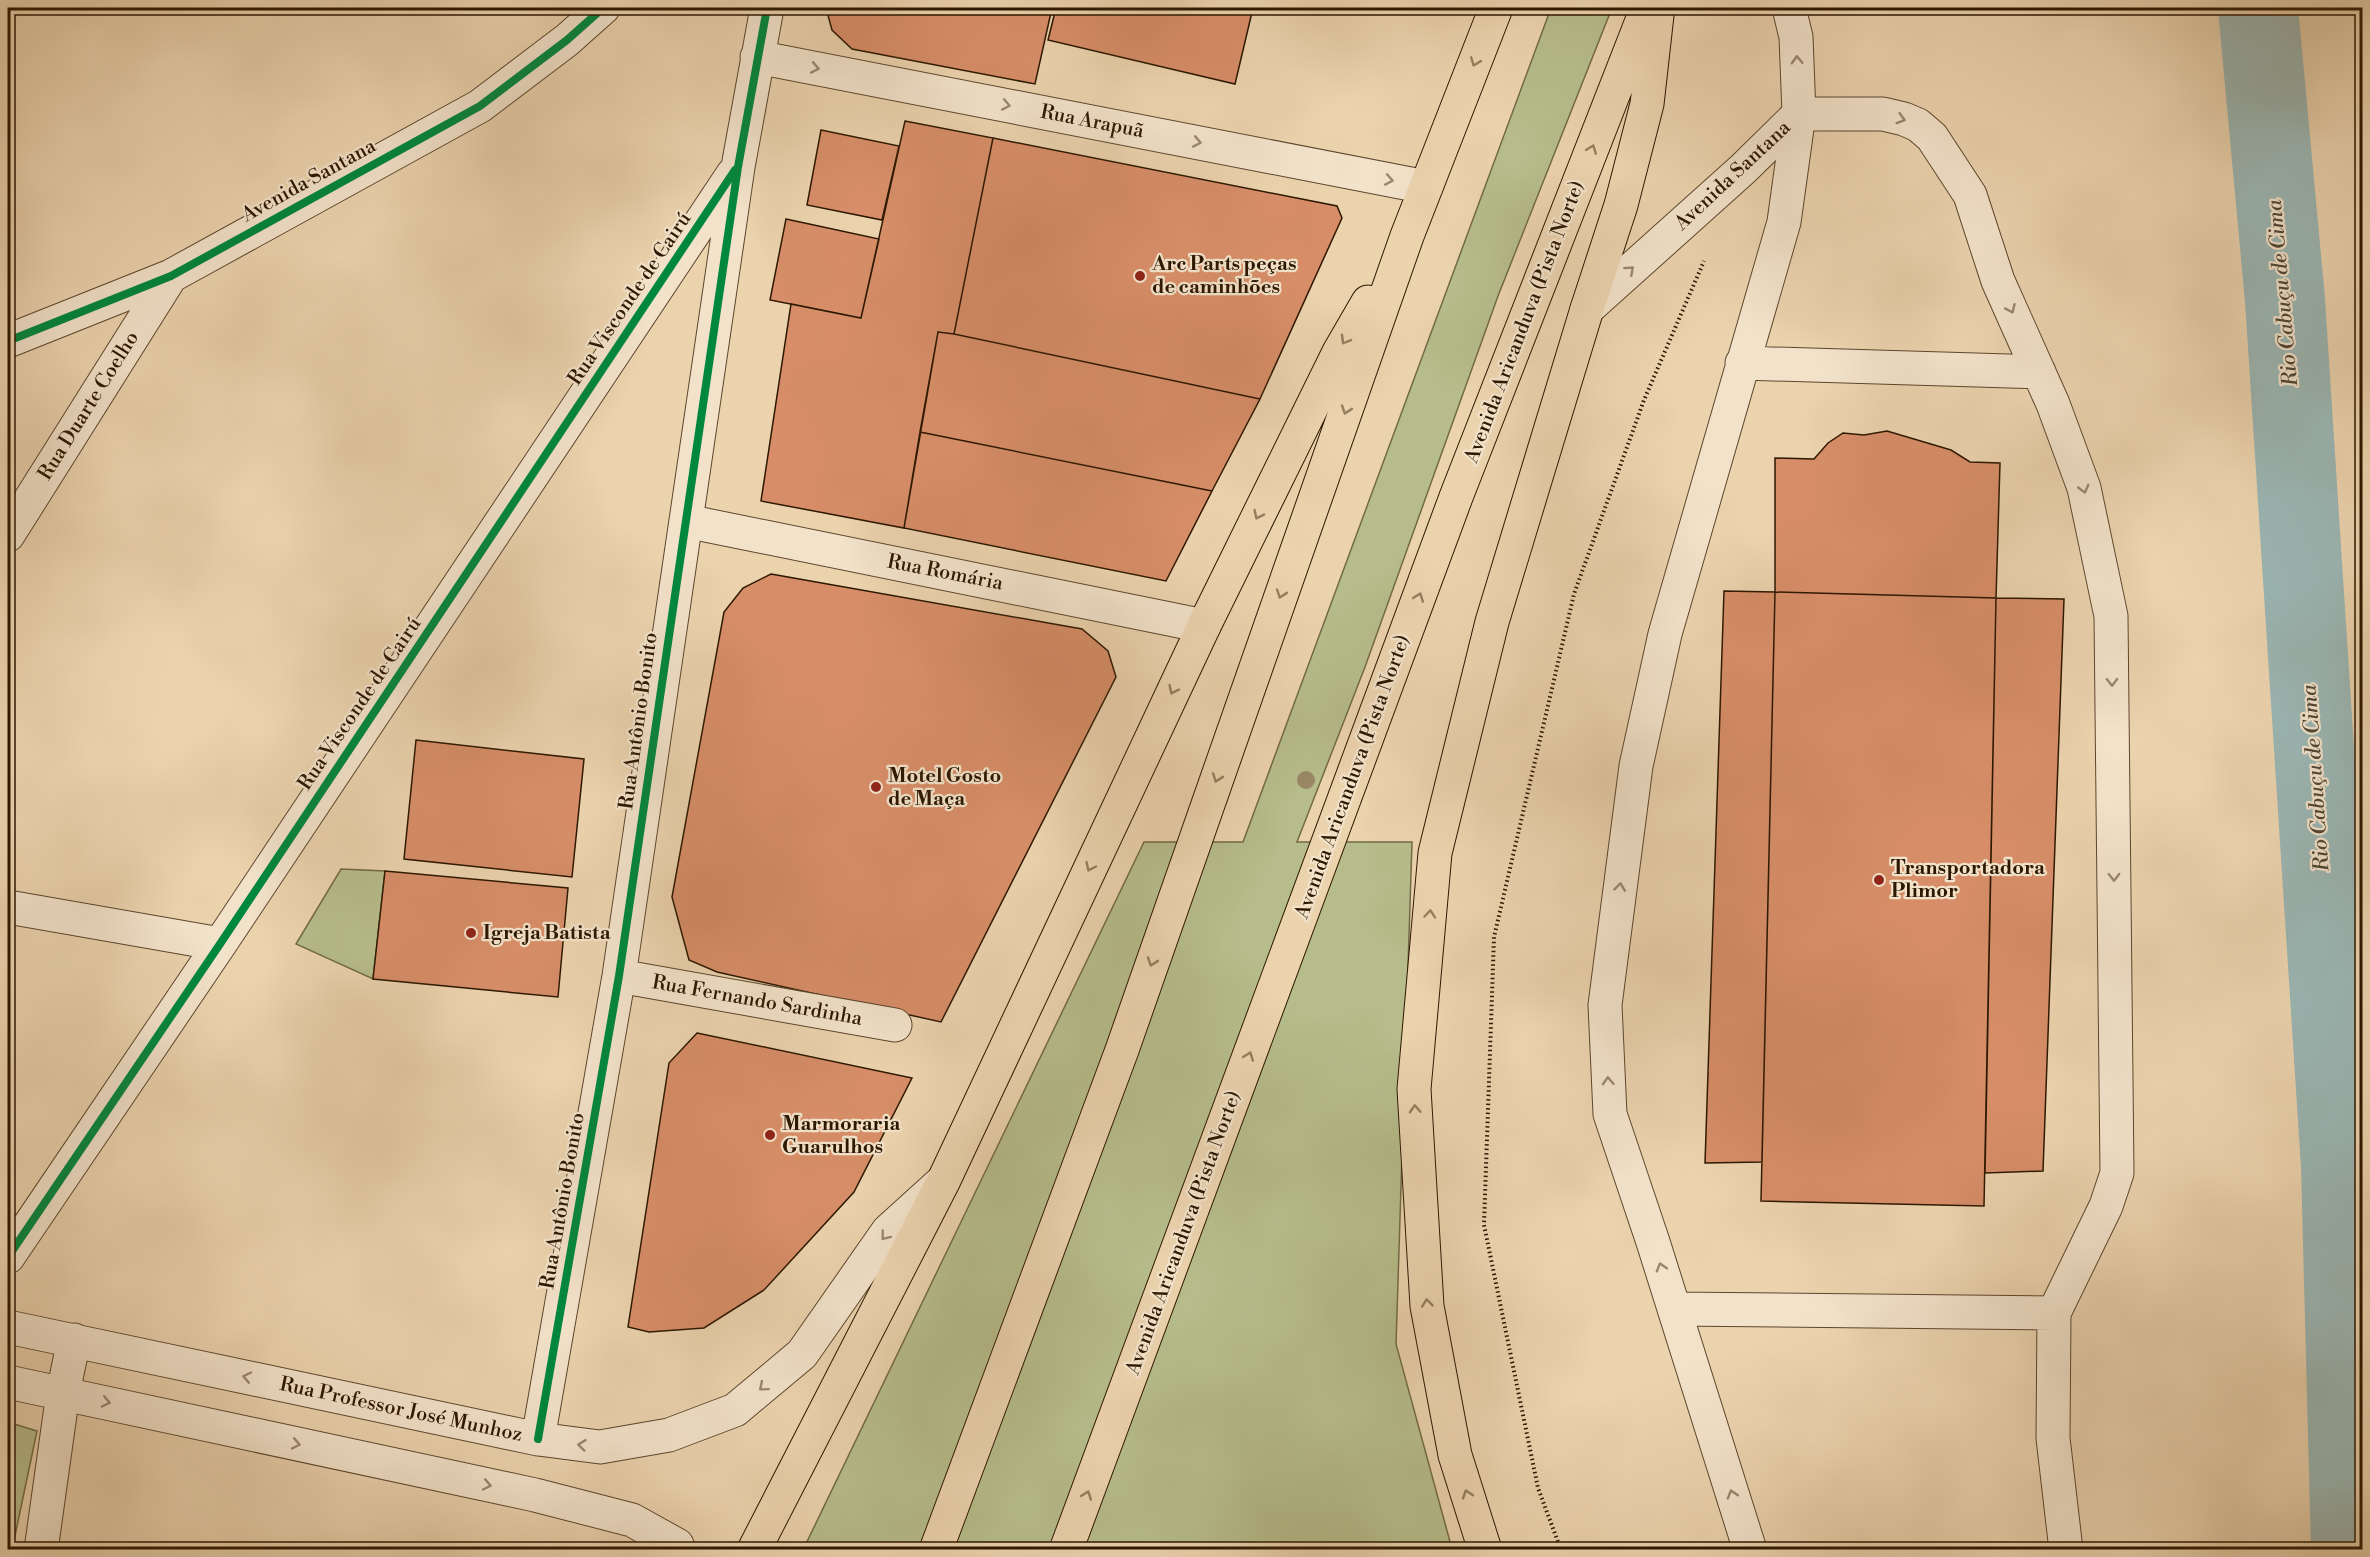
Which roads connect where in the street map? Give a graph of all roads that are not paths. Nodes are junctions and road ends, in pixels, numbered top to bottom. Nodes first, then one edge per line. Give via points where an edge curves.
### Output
1 (603, 8) edge
2 (767, 8) edge
3 (1496, 8) edge
4 (1647, 8) edge
5 (1658, 8) edge
6 (1789, 8) edge
7 (757, 57) junction
8 (1799, 114) junction
9 (738, 167) junction
10 (1426, 187) junction
11 (1407, 236) junction
12 (171, 276) junction
13 (1587, 309) junction
14 (8, 341) edge
15 (1742, 363) junction
16 (2039, 372) junction
17 (686, 521) junction
18 (8, 535) edge
19 (1204, 626) junction
20 (8, 906) edge
21 (220, 944) junction
22 (619, 976) junction
23 (895, 1025) dead end
24 (943, 1182) junction
25 (8, 1257) edge
26 (1674, 1310) junction
27 (2054, 1313) junction
28 (8, 1326) edge
29 (74, 1340) junction
30 (8, 1382) edge
31 (63, 1393) junction
32 (538, 1439) junction
33 (41, 1550) edge
34 (679, 1550) edge
35 (754, 1550) edge
36 (936, 1550) edge
37 (1066, 1550) edge
38 (1485, 1550) edge
39 (1749, 1550) edge
40 (2066, 1550) edge

1 - 12 street, Avenida Santana via 480,106
2 - 7 street, Rua Antônio Bonito
3 -> 10 highway
37 -> 4 highway, Avenida Aricanduva (Pista Norte) via 1452,508
5 - 13 highway via 1647,104 1621,205
8 -> 6 street, Avenida Santana via 1796,37
7 - 9 street, Rua Antônio Bonito
7 -> 10 street, Rua Arapuã
13 -> 8 street, Avenida Santana
8 - 15 street via 1784,222
8 -> 16 street via 1883,114 1918,125 1932,137 1970,195 1998,281
9 - 17 street, Rua Antônio Bonito
9 - 21 street, Rua Visconde de Cairú
10 - 11 highway
11 -> 19 highway via 1339,352
11 -> 36 highway via 1122,1050
12 - 14 street, Avenida Santana
12 - 18 street, Rua Duarte Coelho
38 -> 13 highway via 1455,1455 1427,1306 1414,1089 1435,854 1492,622
15 - 16 street
26 -> 15 street via 1610,1114 1605,1005 1641,744 1665,634
16 -> 27 street via 2084,488 2111,616 2117,1173 2106,1206
17 - 19 street, Rua Romária
17 - 22 street, Rua Antônio Bonito
19 -> 24 highway
20 - 21 street
21 - 25 street, Rua Visconde de Cairú
22 - 23 street, Rua Fernando Sardinha
22 - 32 street, Rua Antônio Bonito
24 -> 32 street, Rua Professor José Munhoz via 888,1231 802,1354 735,1410 669,1435 600,1447
24 - 35 highway
26 - 27 street
39 -> 26 street
27 - 40 street via 2054,1438
28 - 29 street, Rua Professor José Munhoz
29 - 31 street
32 -> 29 street, Rua Professor José Munhoz
30 - 31 street
31 - 33 street
31 -> 34 street via 632,1520 677,1545

